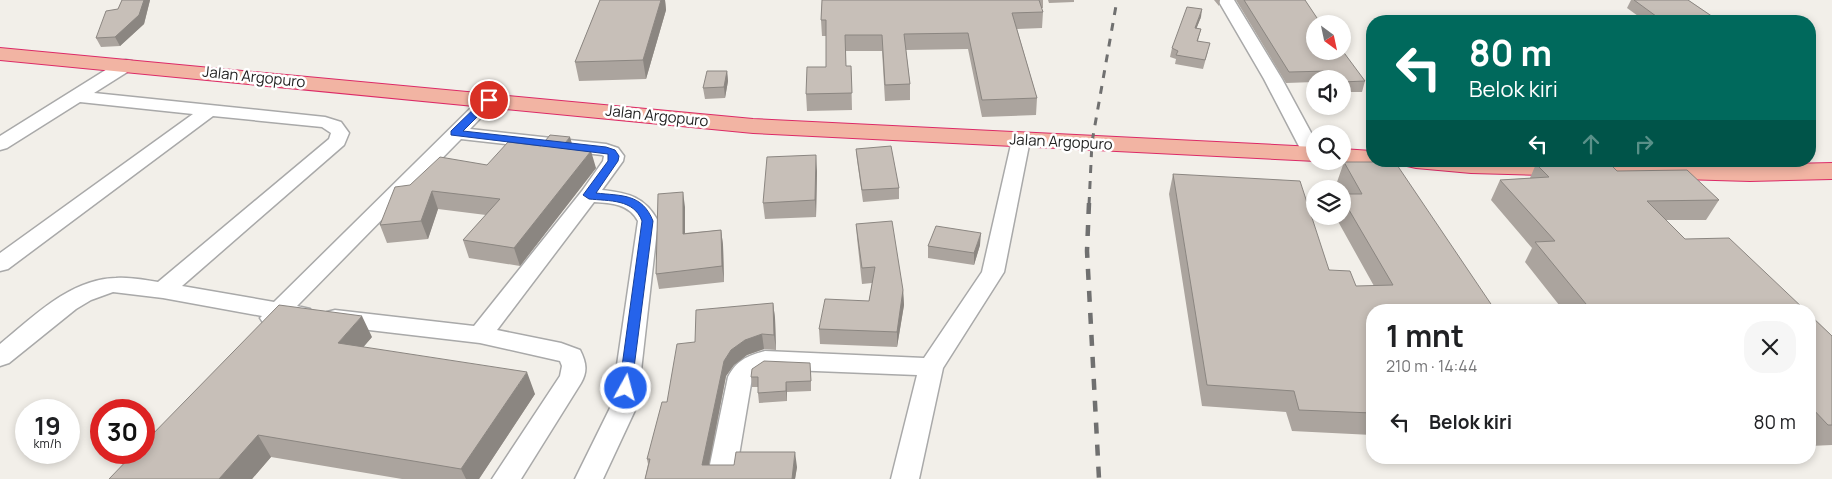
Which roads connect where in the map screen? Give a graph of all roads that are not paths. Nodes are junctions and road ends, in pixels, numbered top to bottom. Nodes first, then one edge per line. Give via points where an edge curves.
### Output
1 (1226, 0) edge
2 (0, 54) edge
3 (126, 65) junction
4 (75, 96) junction
5 (489, 100) junction
6 (209, 110) junction
7 (455, 133) junction
8 (1306, 139) edge
9 (1021, 140) junction
10 (0, 144) edge
11 (1306, 154) edge
12 (1351, 157) edge
13 (1366, 158) edge
14 (1541, 167) edge
15 (1832, 171) edge
16 (589, 195) junction
17 (0, 264) edge
18 (163, 290) junction
19 (278, 312) junction
20 (257, 333) edge
21 (480, 335) junction
22 (0, 357) edge
23 (931, 367) junction
24 (506, 479) edge
25 (589, 479) edge
26 (720, 479) edge
27 (905, 479) edge

1 - 8 street
2 - 3 highway, Jalan Argopuro
3 - 4 street
3 - 5 highway, Jalan Argopuro
4 - 6 street
4 - 10 street
5 - 7 street
5 - 9 highway, Jalan Argopuro via 754,126
6 - 17 street
6 - 18 street via 325,122 335,126 340,133 337,141
7 - 16 street via 612,152 613,161
7 - 19 street
9 - 11 highway, Jalan Argopuro
9 - 23 street via 994,272
12 - 13 highway
14 - 15 highway via 1750,173
16 - 21 street
16 - 25 street via 632,201 644,211 648,221 624,406
18 - 19 street
18 - 22 street via 113,285 91,291 68,303
19 - 20 street
19 - 21 street
21 - 24 street via 561,352 570,356 574,366 572,377
23 - 26 street via 765,360 751,363 740,377
23 - 27 street

